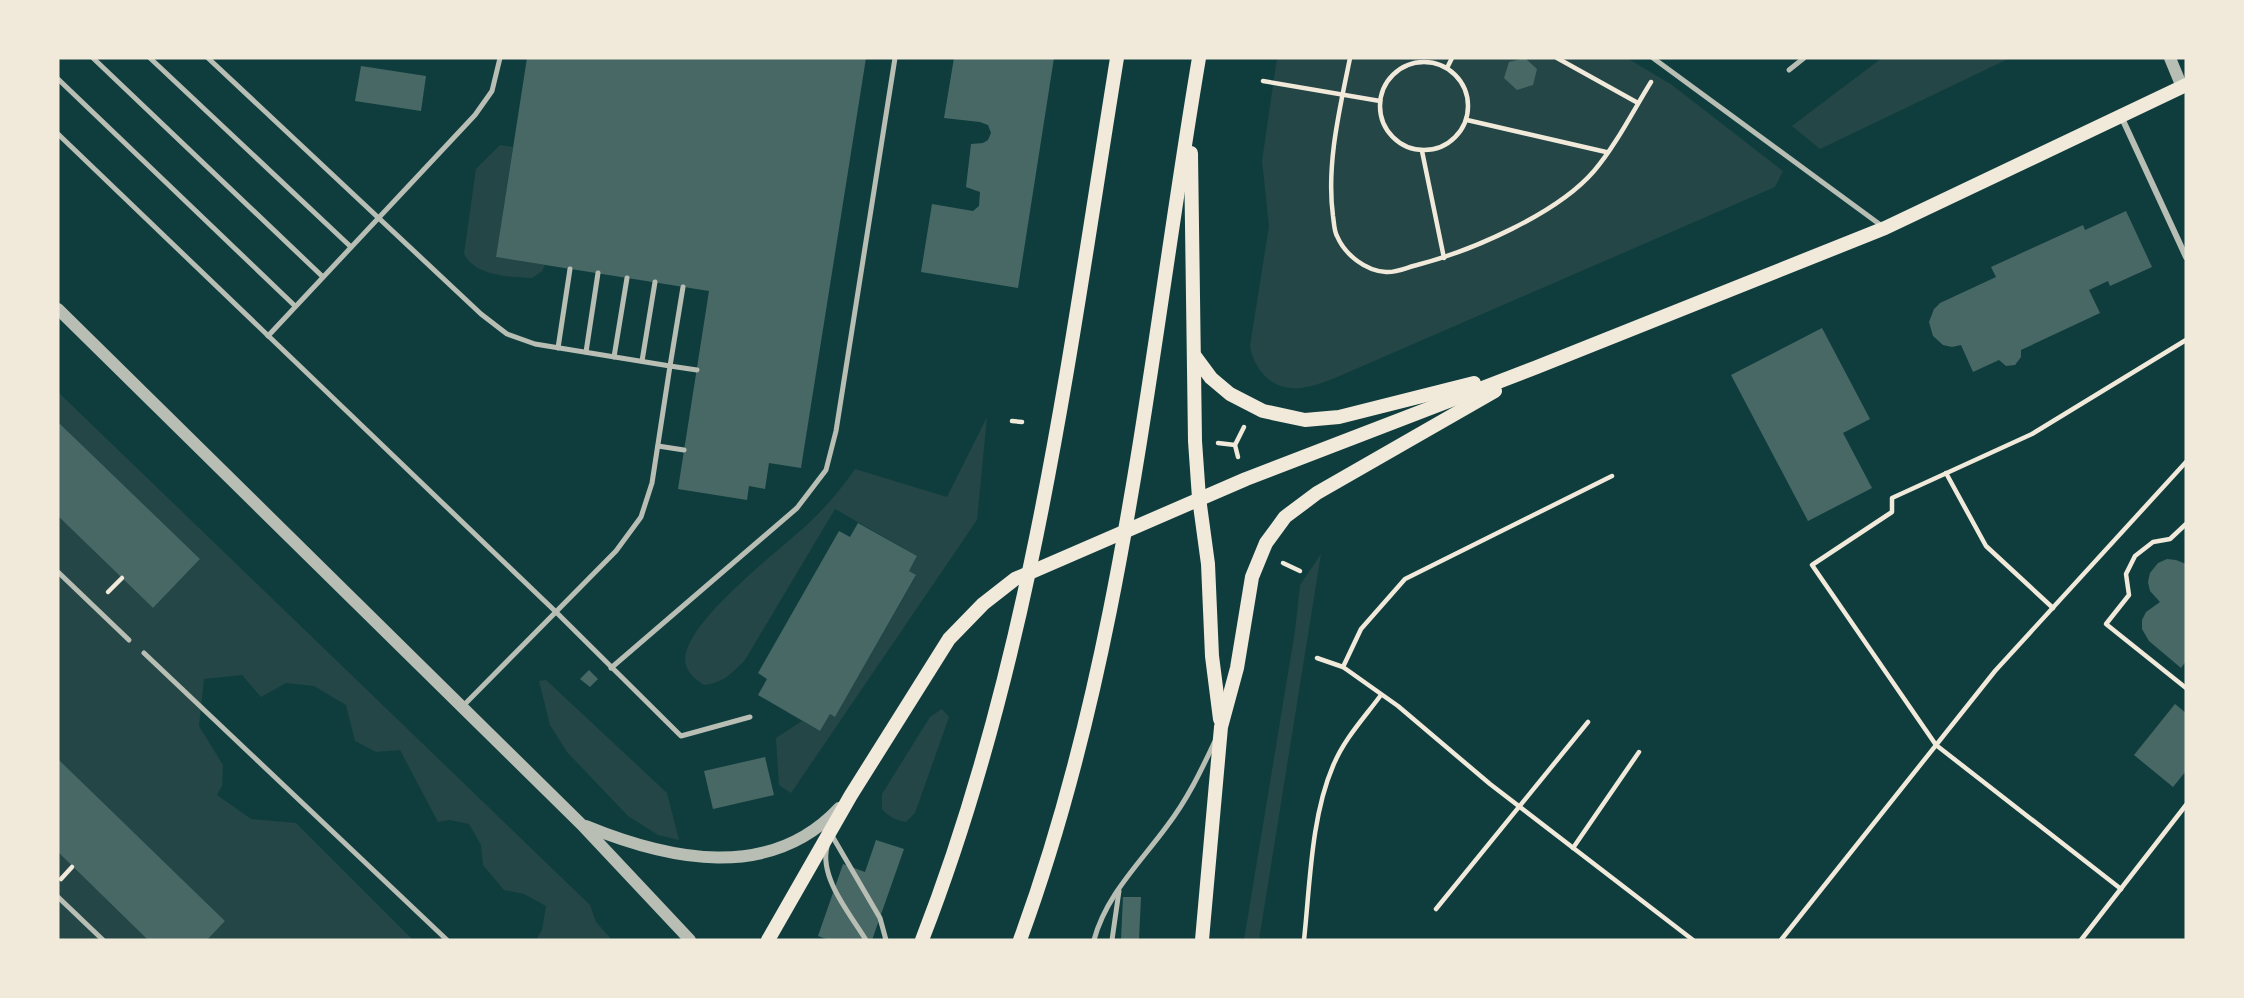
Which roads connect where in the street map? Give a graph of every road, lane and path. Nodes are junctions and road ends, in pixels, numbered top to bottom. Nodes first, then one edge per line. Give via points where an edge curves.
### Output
1 (93, 58) edge
2 (150, 58) edge
3 (208, 58) edge
4 (500, 58) edge
5 (895, 58) edge
6 (1117, 58) edge
7 (1199, 58) edge
8 (1350, 58) edge
9 (1452, 58) edge
10 (1557, 58) edge
11 (1653, 58) edge
12 (1804, 58) edge
13 (2170, 58) edge
14 (1664, 60) edge
15 (1447, 68) junction
16 (1789, 70) dead end
17 (58, 79) edge
18 (1263, 81) dead end
19 (2184, 86) edge
20 (1343, 93) junction
21 (1380, 101) junction
22 (1638, 103) junction
23 (1191, 104) junction
24 (2122, 116) junction
25 (1466, 120) junction
26 (58, 134) edge
27 (1422, 151) junction
28 (1606, 152) junction
29 (379, 218) junction
30 (1885, 228) junction
31 (351, 247) junction
32 (2186, 257) edge
33 (1444, 258) junction
34 (570, 269) dead end
35 (598, 273) dead end
36 (323, 277) junction
37 (626, 278) dead end
38 (655, 282) dead end
39 (683, 287) dead end
40 (296, 306) junction
41 (58, 309) edge
42 (268, 336) junction
43 (2186, 340) edge
44 (558, 348) junction
45 (586, 352) junction
46 (1194, 355) junction
47 (614, 357) junction
48 (642, 361) junction
49 (670, 366) junction
50 (1537, 368) junction
51 (697, 370) dead end
52 (1012, 421) dead end
53 (1021, 422) dead end
54 (1246, 423) dead end
55 (1215, 443) dead end
56 (658, 446) junction
57 (684, 450) dead end
58 (2186, 462) edge
59 (1946, 473) junction
60 (1612, 476) dead end
61 (1199, 498) junction
62 (2186, 524) edge
63 (1125, 531) junction
64 (1279, 561) dead end
65 (1029, 571) junction
66 (1300, 571) dead end
67 (58, 572) edge
68 (2053, 608) junction
69 (556, 612) junction
70 (129, 640) dead end
71 (144, 653) dead end
72 (1317, 658) dead end
73 (1343, 667) junction
74 (611, 668) junction
75 (2186, 688) edge
76 (1381, 695) junction
77 (462, 707) junction
78 (750, 717) dead end
79 (1588, 722) dead end
80 (1221, 727) junction
81 (1936, 746) junction
82 (1639, 752) dead end
83 (852, 795) junction
84 (2186, 805) edge
85 (1519, 806) junction
86 (581, 824) junction
87 (831, 834) junction
88 (1573, 848) junction
89 (72, 867) dead end
90 (58, 882) edge
91 (1119, 887) junction
92 (2121, 889) junction
93 (58, 897) edge
94 (1436, 909) dead end
95 (1201, 938) edge
96 (103, 940) edge
97 (447, 940) edge
98 (690, 940) edge
99 (768, 940) edge
100 (866, 940) edge
101 (886, 940) edge
102 (922, 940) edge
103 (1020, 940) edge
104 (1094, 940) edge
105 (1111, 940) edge
106 (1304, 940) edge
107 (1693, 940) edge
108 (1781, 940) edge
109 (2081, 940) edge

1 - 36 lane
2 - 31 lane
3 - 29 lane
4 - 29 lane via 492,91 475,115
5 - 74 lane via 826,470 797,508
6 - 65 main road
7 - 23 main road
8 - 20 path
9 - 15 path
10 - 22 path
11 - 14 lane
12 - 16 lane
13 - 19 street
14 - 22 path
14 - 30 lane
15 - 21 path via 1419,62 1404,66 1392,74
15 - 25 path via 1465,90
17 - 40 lane
18 - 20 path
19 - 24 main road
20 - 21 path
20 - 33 path via 1332,163 1336,235 1365,267 1387,272
21 - 27 path via 1385,129 1407,148
22 - 28 path
23 - 46 main road
23 - 63 main road
24 - 30 main road
24 - 32 street
25 - 27 path via 1449,143
25 - 28 path
26 - 42 lane
27 - 33 path
28 - 33 path via 1593,172 1561,199 1475,247
29 - 31 lane
29 - 44 lane via 507,334
30 - 50 main road
31 - 36 lane
34 - 44 lane
35 - 45 lane
36 - 40 lane
37 - 47 lane
38 - 48 lane
39 - 49 lane
40 - 42 lane
41 - 77 street
42 - 69 lane
43 - 59 path via 2032,434
44 - 45 lane
45 - 47 lane
46 - 50 main road via 1210,378 1230,394 1263,411 1305,420 1339,417
46 - 61 main road
47 - 48 lane
48 - 49 lane
49 - 51 lane
49 - 56 lane
50 - 61 main road
50 - 80 main road via 1317,493 1285,517 1266,543 1252,576 1237,668
52 - 53 path
54 - 55 path via 1235,445
56 - 57 lane
56 - 69 lane via 640,517 617,551
58 - 68 path
59 - 68 path via 1986,546
59 - 81 path via 1892,498 1892,512 1812,565
60 - 73 path via 1405,579 1362,629
61 - 63 main road
61 - 80 main road
62 - 75 path via 2170,539 2153,542 2135,555 2126,574 2129,595 2106,624
63 - 65 main road
63 - 103 main road via 1084,730
64 - 66 path
65 - 83 main road via 983,604 949,639
65 - 102 main road via 992,727
67 - 70 lane
68 - 81 path
69 - 74 lane
69 - 77 lane
71 - 97 lane
72 - 73 path
73 - 76 path
74 - 78 lane via 681,736
76 - 85 path
76 - 106 path via 1348,737 1332,767 1318,816
77 - 86 street
79 - 85 path
80 - 91 lane via 1186,799
80 - 95 main road
81 - 92 path
81 - 108 path
82 - 88 path
83 - 86 street via 825,823 794,842 748,856 712,858 654,851
83 - 87 main road
84 - 92 path
85 - 88 path
85 - 94 path
86 - 98 street
87 - 99 main road
87 - 100 lane via 828,872
87 - 101 lane via 880,918
88 - 107 path
89 - 90 path
91 - 104 lane
91 - 105 lane
92 - 109 path
93 - 96 lane

